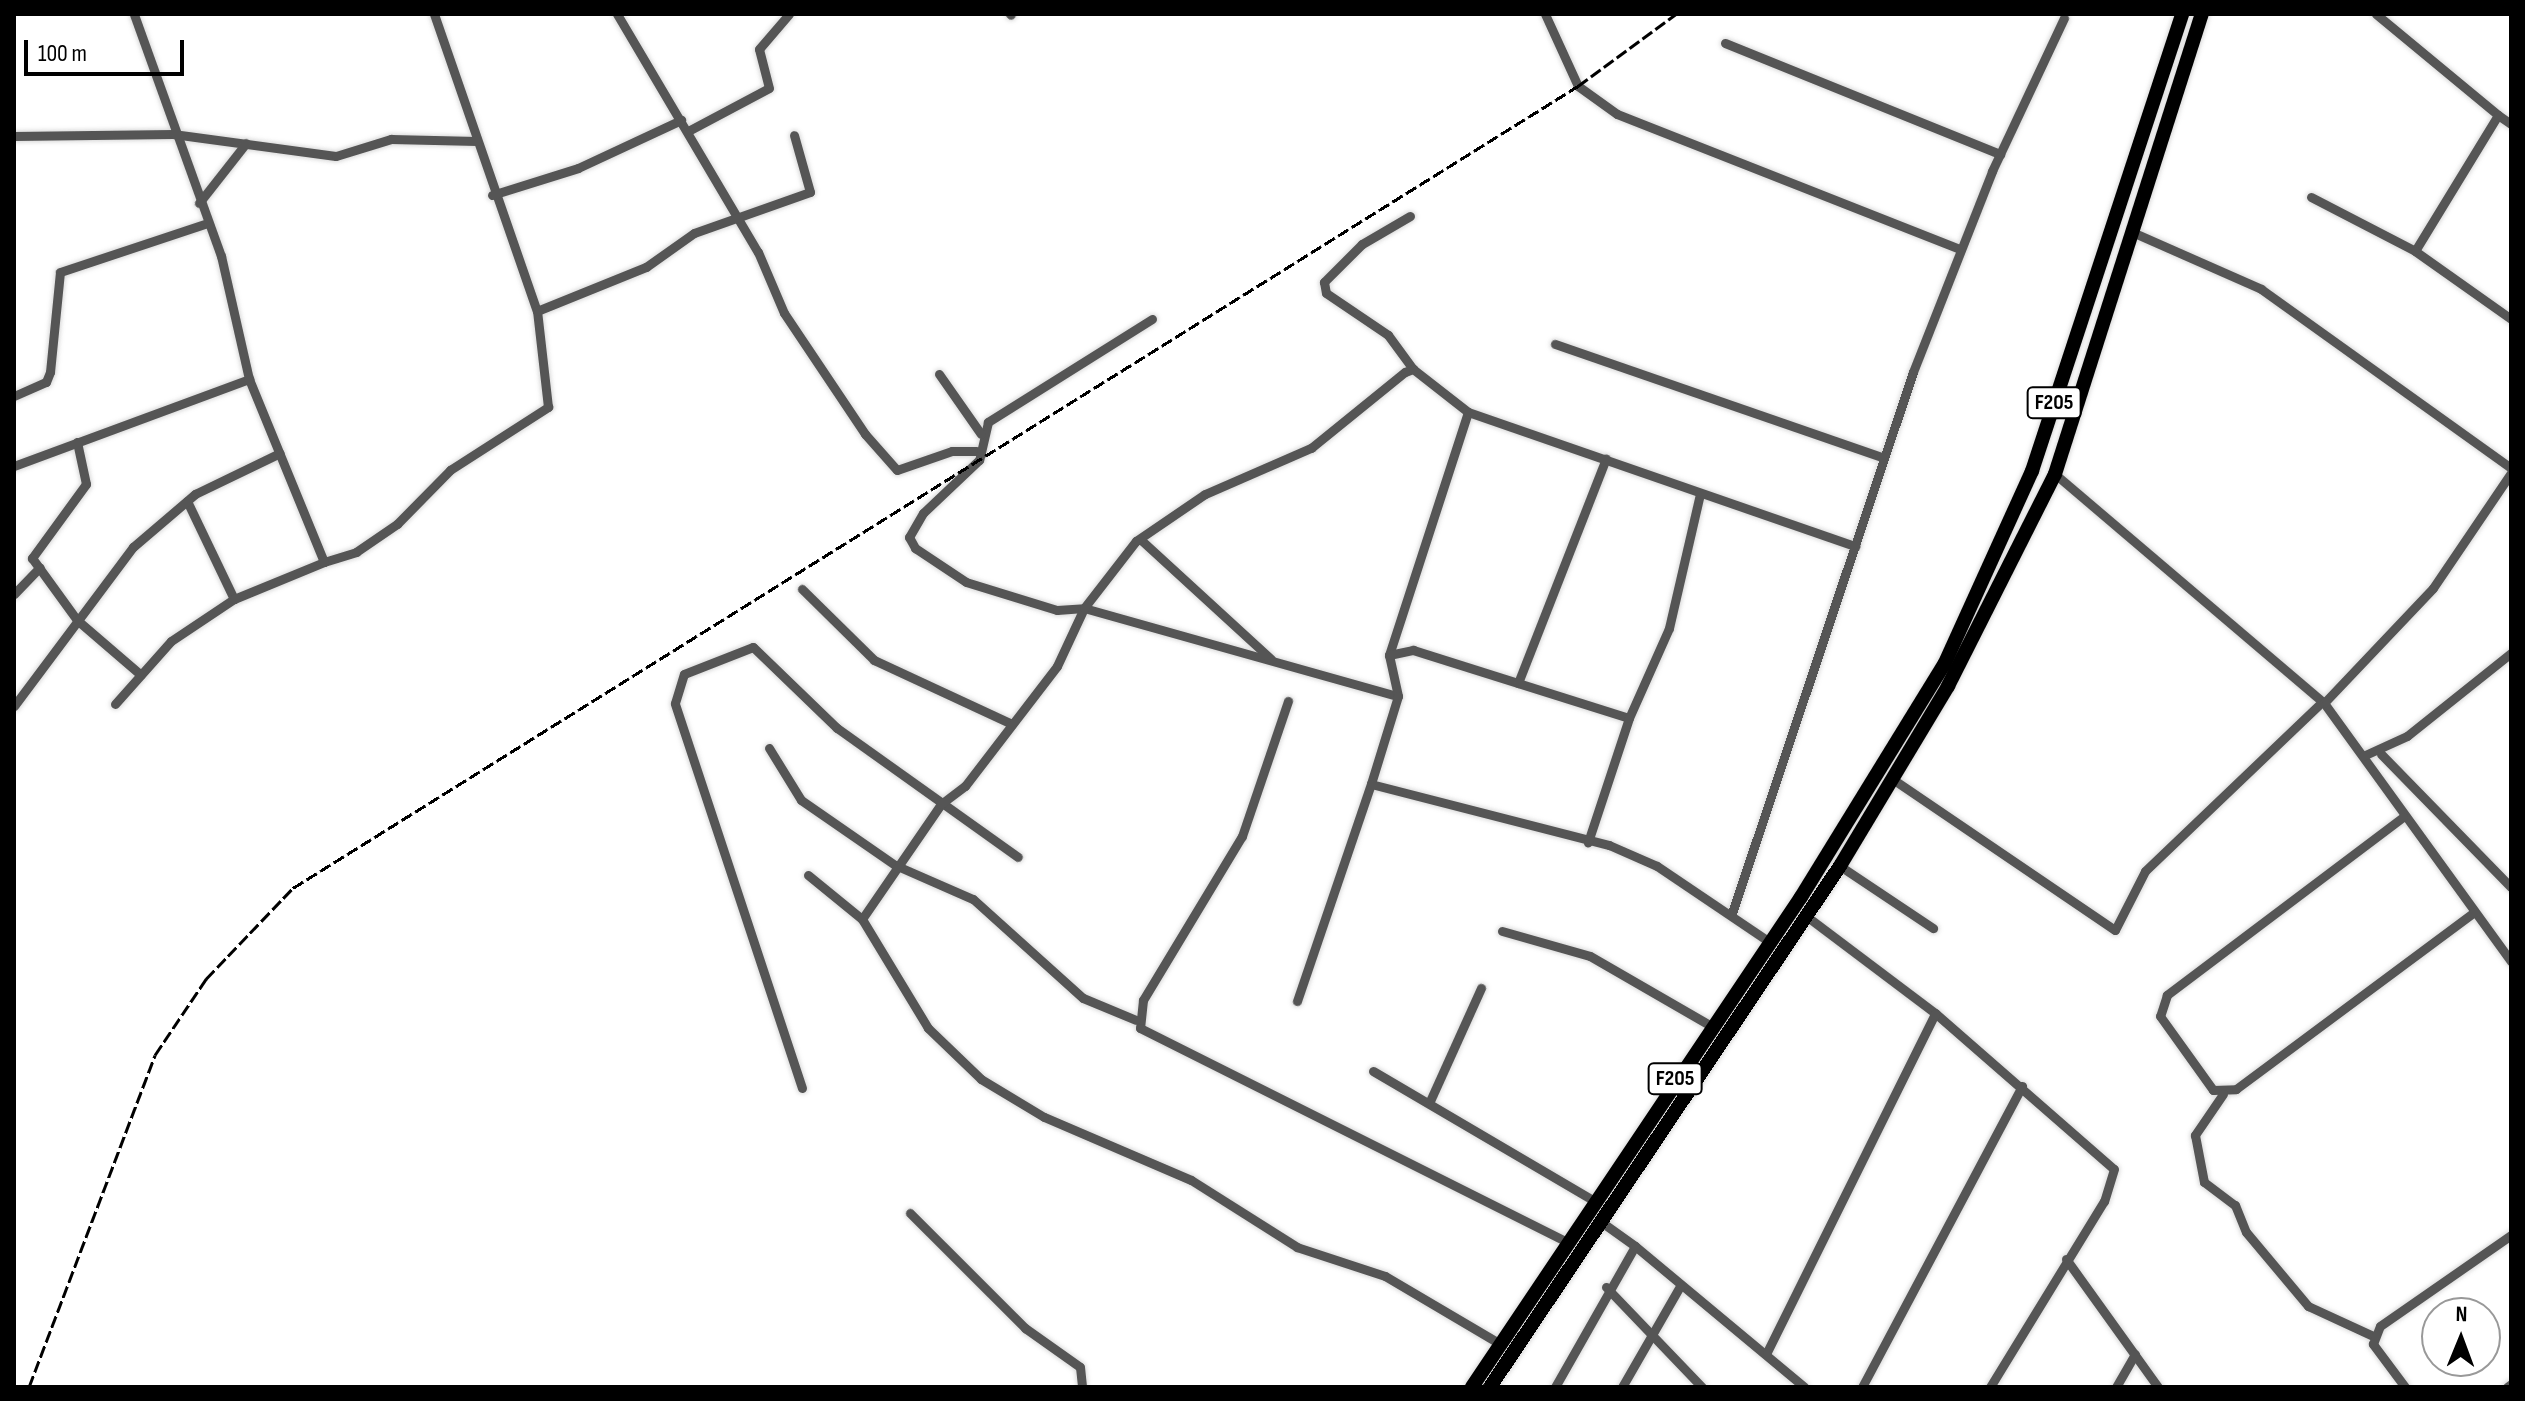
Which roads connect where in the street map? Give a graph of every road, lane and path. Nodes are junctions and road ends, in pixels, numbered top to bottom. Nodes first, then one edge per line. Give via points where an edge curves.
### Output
1 (134, 14) edge
2 (434, 14) edge
3 (617, 14) edge
4 (789, 14) edge
5 (1545, 14) edge
6 (2182, 14) edge
7 (2202, 14) edge
8 (2376, 14) edge
9 (2063, 15) edge
10 (1725, 43) dead end
11 (2498, 115) junction
12 (681, 120) junction
13 (2511, 124) edge
14 (690, 130) junction
15 (173, 134) junction
16 (794, 135) dead end
17 (14, 136) edge
18 (477, 141) junction
19 (246, 143) junction
20 (2000, 154) junction
21 (492, 195) junction
22 (2311, 197) dead end
23 (199, 203) junction
24 (1410, 216) dead end
25 (736, 220) junction
26 (207, 223) junction
27 (2132, 232) junction
28 (1959, 249) junction
29 (2415, 251) junction
30 (537, 311) junction
31 (1152, 319) dead end
32 (2511, 319) edge
33 (1555, 344) dead end
34 (1413, 369) junction
35 (939, 374) dead end
36 (249, 379) junction
37 (14, 396) edge
38 (1468, 412) junction
39 (981, 434) junction
40 (77, 442) junction
41 (976, 451) junction
42 (280, 453) junction
43 (1884, 458) junction
44 (1606, 459) junction
45 (14, 466) edge
46 (2511, 471) edge
47 (2055, 474) junction
48 (1700, 494) junction
49 (187, 501) junction
50 (1140, 539) junction
51 (1855, 546) junction
52 (324, 562) junction
53 (40, 567) junction
54 (802, 589) dead end
55 (14, 594) edge
56 (234, 599) junction
57 (1084, 608) junction
58 (77, 620) junction
59 (2511, 653) edge
60 (1389, 655) junction
61 (1276, 664) junction
62 (141, 675) junction
63 (1518, 683) junction
64 (1398, 696) junction
65 (1288, 701) dead end
66 (115, 704) dead end
67 (2322, 704) junction
68 (14, 706) edge
69 (1629, 718) junction
70 (1012, 724) junction
71 (769, 748) dead end
72 (2381, 754) junction
73 (2363, 756) junction
74 (1894, 780) junction
75 (1371, 784) junction
76 (941, 804) junction
77 (2403, 817) junction
78 (1588, 842) junction
79 (1018, 857) dead end
80 (895, 865) junction
81 (1840, 866) junction
82 (808, 875) dead end
83 (2511, 887) edge
84 (2474, 912) junction
85 (1732, 913) junction
86 (1805, 915) junction
87 (862, 919) junction
88 (1933, 928) dead end
89 (1502, 931) dead end
90 (1771, 943) junction
91 (2511, 961) edge
92 (1481, 988) dead end
93 (1297, 1001) dead end
94 (1935, 1013) junction
95 (1136, 1020) junction
96 (1711, 1026) junction
97 (1373, 1071) dead end
98 (2022, 1086) junction
99 (802, 1088) dead end
100 (2223, 1094) junction
101 (1430, 1101) junction
102 (1593, 1200) junction
103 (910, 1213) dead end
104 (1600, 1221) junction
105 (2511, 1235) edge
106 (1565, 1241) junction
107 (1635, 1246) junction
108 (2066, 1259) junction
109 (1680, 1286) dead end
110 (1606, 1287) junction
111 (1653, 1332) junction
112 (2373, 1336) junction
113 (1502, 1345) junction
114 (1767, 1352) junction
115 (2135, 1354) junction
116 (1082, 1387) edge
117 (1472, 1387) edge
118 (1490, 1387) edge
119 (1555, 1387) edge
120 (1622, 1387) edge
121 (1702, 1387) edge
122 (1804, 1387) edge
123 (1862, 1387) edge
124 (1990, 1387) edge
125 (2116, 1387) edge
126 (2158, 1387) edge
127 (2405, 1387) edge

1 - 15 street
2 - 18 street
3 - 12 street
4 - 14 street via 759,49 769,88
5 - 28 street via 1578,86 1617,114
6 - 90 main road, F205 via 2026,489 1944,665
7 - 27 main road, F205
8 - 11 street
9 - 20 street
10 - 20 street
11 - 13 street
11 - 29 street
12 - 14 street
12 - 21 street via 567,172
14 - 25 street
15 - 17 street
15 - 19 street
15 - 23 street
16 - 25 street via 812,191
18 - 19 street via 391,139 336,156
18 - 21 street
19 - 23 street
20 - 28 street
21 - 30 street
22 - 29 street
23 - 26 street
24 - 34 street via 1362,244 1324,282 1326,293 1388,335
25 - 30 street
25 - 41 street via 784,313 897,470
26 - 36 street
26 - 37 street via 60,272 50,372 46,382
27 - 46 street via 2261,289
27 - 47 main road, F205
28 - 43 street
29 - 32 street
30 - 52 street via 548,407 450,470 387,531
31 - 39 street via 1077,360
33 - 43 street
34 - 38 street
34 - 50 street via 1303,454 1205,494
35 - 39 street
36 - 40 street
36 - 42 street
38 - 44 street
38 - 60 street
39 - 41 street
40 - 45 street
40 - 53 street via 86,484 32,558
41 - 57 street via 975,466 923,513 909,537 915,548 966,582 1057,610
42 - 49 street
42 - 52 street
43 - 51 street
44 - 48 street
44 - 63 street
46 - 67 street via 2433,588
47 - 67 street
47 - 74 main road, F205
48 - 51 street
48 - 69 street via 1669,628
49 - 56 street
49 - 58 street via 133,547
50 - 57 street
50 - 61 street
51 - 85 street
52 - 56 street
53 - 55 street
53 - 58 street
54 - 70 street via 874,660
56 - 62 street via 171,641
57 - 61 street
57 - 70 street via 1057,666
58 - 62 street
58 - 68 street
59 - 72 street
60 - 63 street via 1413,650
60 - 64 street
61 - 64 street
62 - 66 street
63 - 69 street
64 - 75 street
65 - 95 street via 1242,836
67 - 73 street
67 - 74 street via 2145,871 2115,930
69 - 78 street
70 - 76 street via 965,786
71 - 80 street via 801,800
72 - 73 street
72 - 83 street
73 - 77 street
74 - 81 main road, F205
75 - 78 street
75 - 93 street
76 - 79 street
76 - 80 street
76 - 99 street via 814,710 753,647 730,650 675,685 675,703
77 - 84 street
77 - 100 street via 2167,995 2160,1016 2213,1090
78 - 85 street via 1657,866
80 - 87 street
80 - 95 street via 973,899 1083,998
81 - 86 main road, F205
81 - 88 street
82 - 87 street
84 - 91 street
84 - 100 street
85 - 90 street
86 - 94 street
86 - 104 main road, F205
87 - 113 street via 928,1028 981,1079 1044,1117 1191,1180 1297,1247 1385,1276
89 - 96 street via 1590,956
90 - 96 main road, F205
92 - 101 street
94 - 98 street
94 - 114 street
95 - 106 street via 1159,1041
96 - 102 main road, F205
97 - 101 street
98 - 108 street via 2114,1169 2114,1182
98 - 123 street
100 - 112 street via 2195,1135 2204,1182 2235,1205 2246,1232 2308,1306
101 - 102 street
102 - 106 main road, F205
103 - 116 street via 1025,1328 1080,1367
104 - 107 street
104 - 118 main road, F205
105 - 112 street
106 - 113 main road, F205
107 - 110 street
107 - 114 street
108 - 115 street
108 - 124 street
109 - 111 street
110 - 111 street
110 - 119 street
111 - 120 street
111 - 121 street
112 - 127 street
113 - 117 main road, F205
114 - 122 street
115 - 125 street
115 - 126 street

